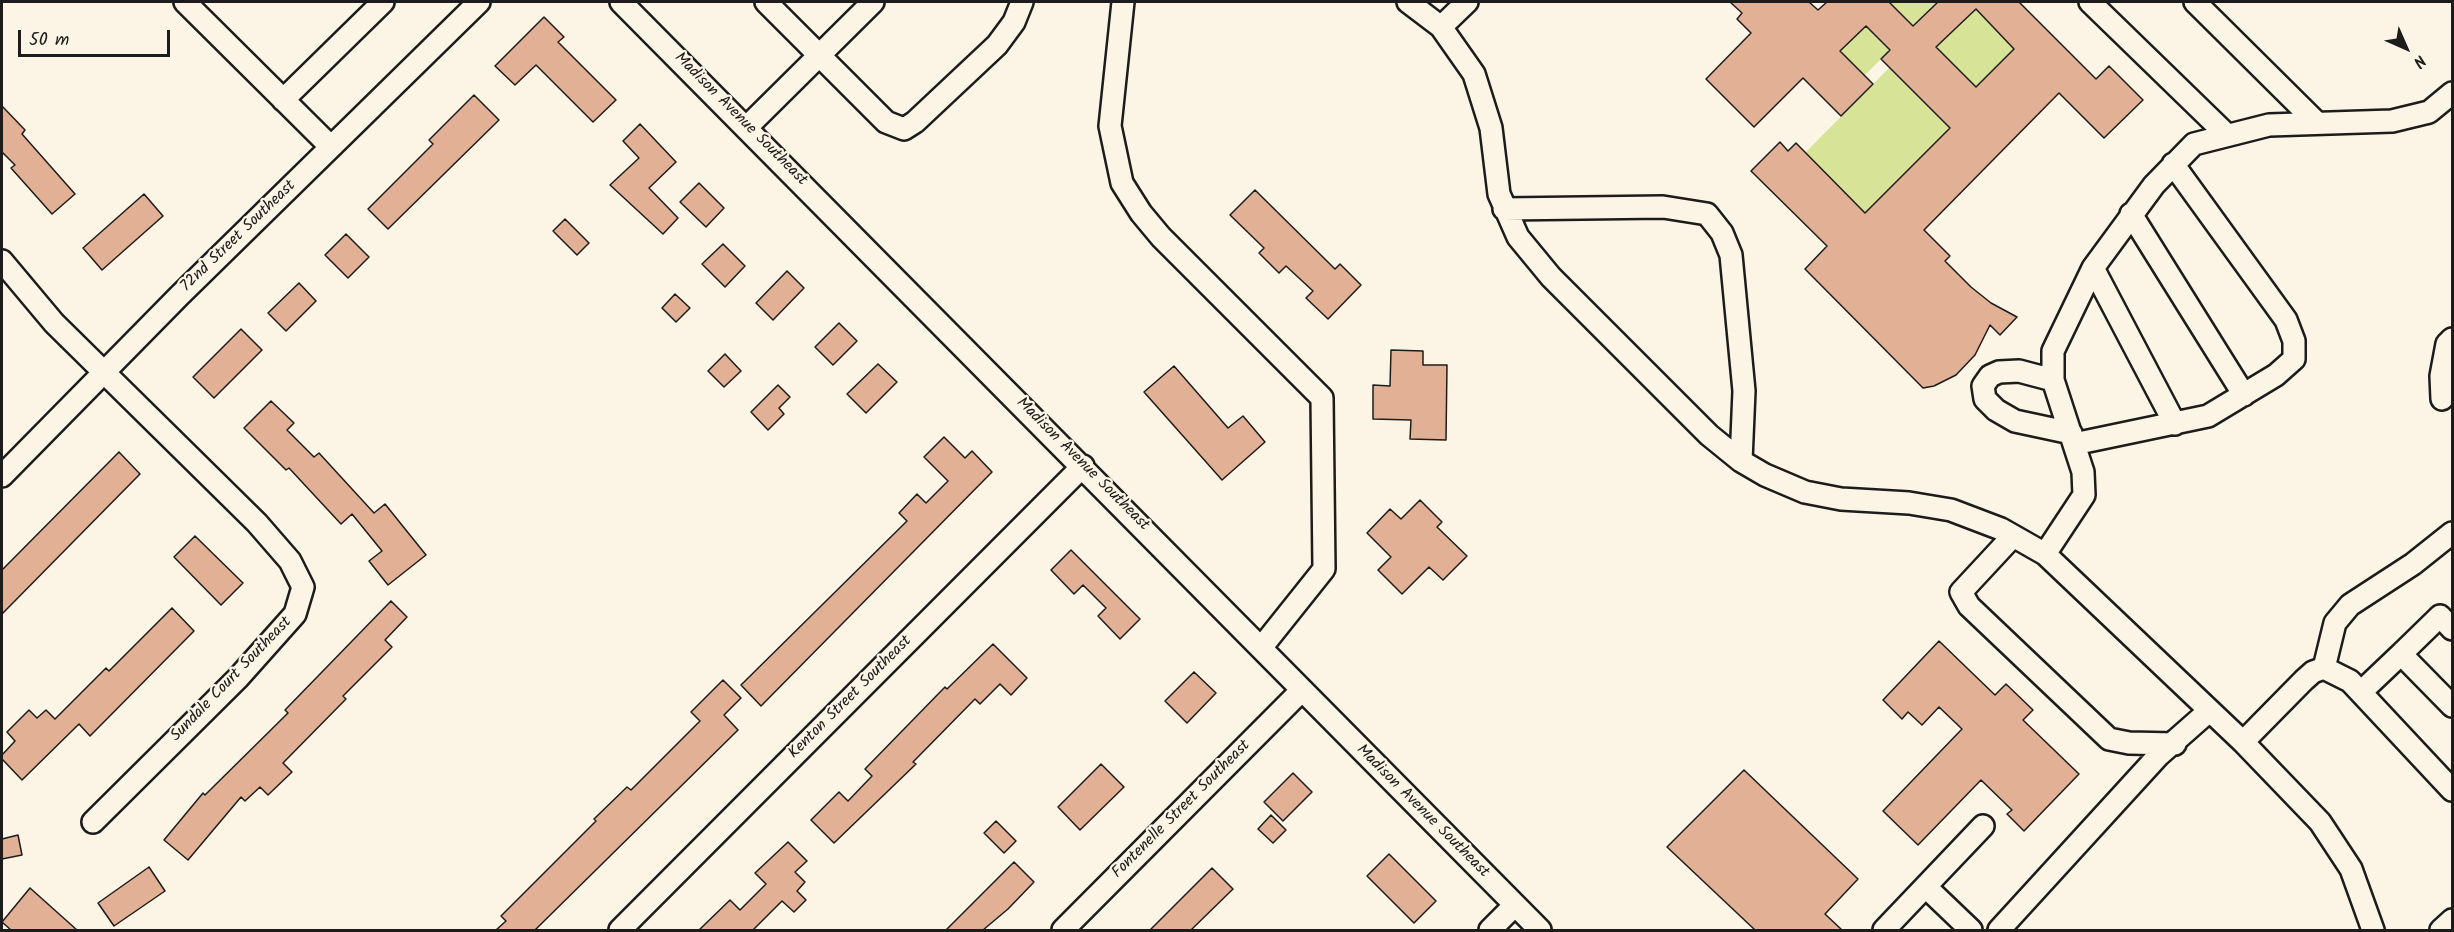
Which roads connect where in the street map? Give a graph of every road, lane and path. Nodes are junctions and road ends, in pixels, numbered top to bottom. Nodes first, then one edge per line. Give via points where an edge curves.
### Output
1 (186, 2) edge
2 (383, 2) edge
3 (479, 2) edge
4 (621, 2) edge
5 (766, 2) edge
6 (873, 2) edge
7 (1022, 2) edge
8 (1123, 2) edge
9 (1408, 2) edge
10 (1467, 2) edge
11 (2090, 2) edge
12 (2195, 2) edge
13 (1441, 27) junction
14 (820, 55) junction
15 (283, 100) junction
16 (2448, 103) edge
17 (2317, 123) junction
18 (747, 127) junction
19 (2227, 135) junction
20 (331, 147) junction
21 (2173, 164) junction
22 (1504, 209) junction
23 (2131, 214) junction
24 (2, 261) edge
25 (2093, 268) junction
26 (2452, 339) edge
27 (103, 372) junction
28 (2054, 380) junction
29 (2244, 395) junction
30 (2442, 399) dead end
31 (2175, 423) junction
32 (2073, 439) junction
33 (1741, 460) junction
34 (1083, 466) junction
35 (2, 476) edge
36 (2452, 533) edge
37 (2013, 536) junction
38 (2044, 554) junction
39 (2452, 628) edge
40 (1261, 648) junction
41 (2401, 654) junction
42 (2324, 668) junction
43 (1302, 690) junction
44 (2361, 692) junction
45 (2452, 706) edge
46 (2210, 711) junction
47 (2243, 742) junction
48 (2175, 744) junction
49 (2452, 790) edge
50 (93, 822) dead end
51 (1983, 826) dead end
52 (1926, 886) junction
53 (1515, 905) junction
54 (2452, 920) edge
55 (1888, 929) edge
56 (620, 930) edge
57 (1063, 930) edge
58 (1490, 930) edge
59 (1540, 930) edge
60 (1971, 930) edge
61 (1999, 930) edge
62 (2373, 930) edge
63 (2441, 930) edge

1 - 15 street
2 - 15 street
3 - 20 street, 72nd Street Southeast
4 - 18 street, Madison Avenue Southeast
5 - 14 street
6 - 14 street
7 - 14 street via 1014,22 997,45 904,129 886,122
8 - 40 street via 1110,126 1122,183 1161,237 1322,398 1324,569
9 - 13 street
10 - 13 street
11 - 19 street
12 - 17 street
13 - 22 street via 1465,58 1481,91
14 - 18 street
15 - 20 street
16 - 17 street via 2392,121
17 - 19 street via 2269,125
18 - 34 street, Madison Avenue Southeast
19 - 21 street via 2194,144
20 - 27 street, 72nd Street Southeast
21 - 23 street
21 - 29 street via 2286,320 2294,341 2294,359
22 - 33 street via 1518,237 1551,277 1709,435
22 - 33 street via 1664,207 1707,214 1722,233 1731,255 1744,391
23 - 25 street
23 - 29 street
24 - 27 street, Sundale Court Southeast via 54,323
25 - 28 street via 2053,351
25 - 31 street
26 - 30 street via 2447,344 2441,376
27 - 35 street, 72nd Street Southeast
27 - 50 street, Sundale Court Southeast via 257,523 290,561 303,587 295,614 238,678
28 - 32 street
28 - 32 street via 2019,371 1998,372 1983,386 1985,399 2015,421
29 - 31 street via 2208,416
31 - 32 street
32 - 38 street via 2083,472 2084,495
33 - 37 street via 1805,492 1951,510
34 - 40 street, Madison Avenue Southeast
34 - 56 street, Kenton Street Southeast
36 - 42 street via 2350,605 2335,623
37 - 38 street
37 - 48 street via 1961,592 1969,606 2109,739
38 - 46 street
39 - 41 street via 2440,616
40 - 43 street, Madison Avenue Southeast
41 - 44 street
41 - 45 street
42 - 44 street via 2341,674
42 - 47 street via 2304,680
43 - 53 street, Madison Avenue Southeast
43 - 57 street, Fontenelle Street Southeast
44 - 49 street
46 - 47 street
46 - 48 street
47 - 62 street via 2331,835 2351,869
48 - 61 street via 2159,755
51 - 52 street
52 - 55 street
52 - 60 street
53 - 58 street
53 - 59 street, Madison Avenue Southeast
54 - 63 street

